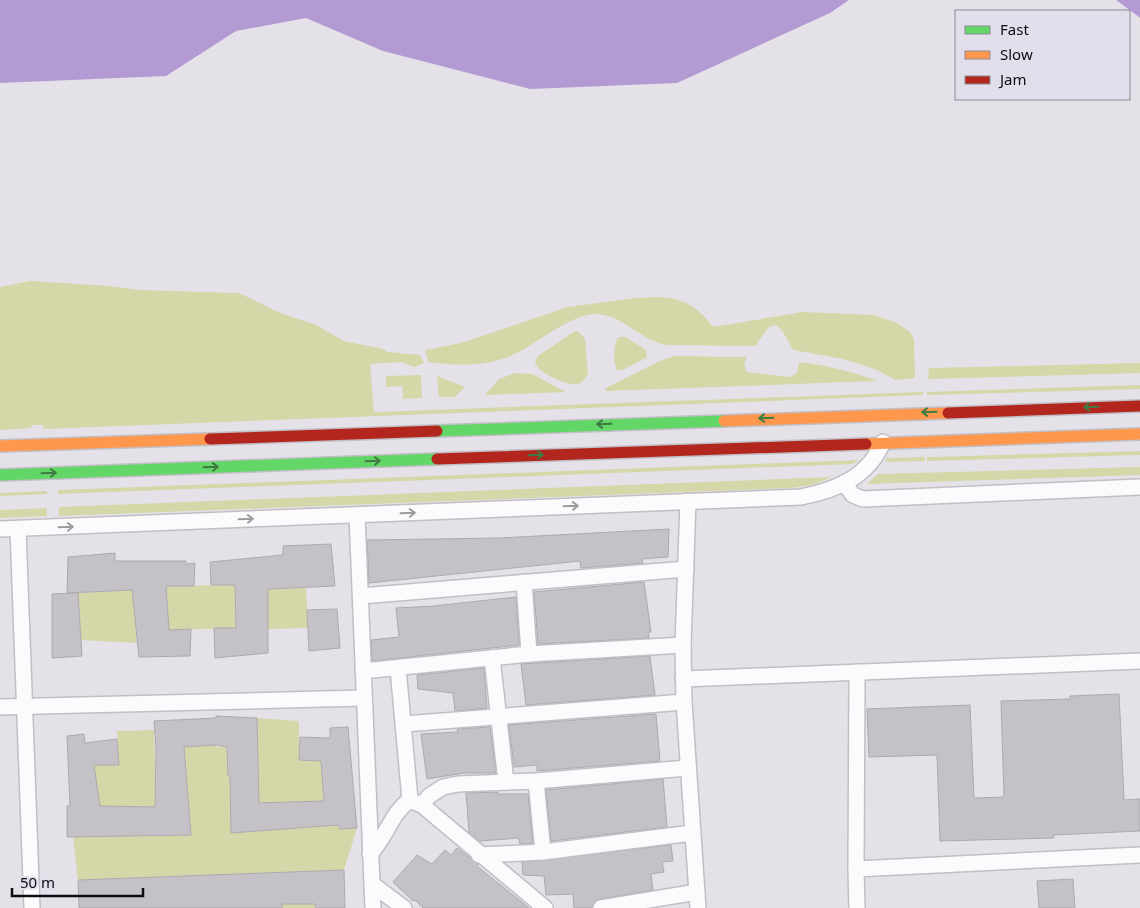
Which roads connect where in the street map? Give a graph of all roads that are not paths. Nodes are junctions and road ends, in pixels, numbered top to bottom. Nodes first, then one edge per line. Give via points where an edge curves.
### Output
1 (1140, 406) edge
2 (1140, 434) edge
3 (883, 442) junction
4 (0, 446) edge
5 (0, 475) edge
6 (844, 484) junction
7 (1140, 487) edge
8 (688, 501) junction
9 (357, 515) junction
10 (0, 529) edge
11 (18, 529) junction
12 (686, 569) junction
13 (524, 582) junction
14 (361, 596) junction
15 (683, 645) junction
16 (529, 654) junction
17 (492, 658) junction
18 (1140, 661) edge
19 (398, 668) junction
20 (363, 671) junction
21 (857, 672) junction
22 (683, 679) junction
23 (363, 698) junction
24 (684, 702) junction
25 (0, 707) edge
26 (25, 707) junction
27 (498, 717) junction
28 (404, 724) junction
29 (687, 768) junction
30 (536, 781) junction
31 (506, 782) junction
32 (416, 803) junction
33 (692, 833) junction
34 (543, 852) junction
35 (370, 854) junction
36 (480, 855) junction
37 (1140, 855) edge
38 (856, 869) junction
39 (372, 884) junction
40 (697, 892) junction
41 (32, 908) edge
42 (373, 908) edge
43 (404, 908) edge
44 (545, 908) edge
45 (601, 908) edge
46 (698, 908) edge
47 (857, 908) edge

1 -> 4 main road
2 - 3 main road
5 -> 3 main road
3 - 6 street via 867,468
6 - 7 street via 853,495 863,499
6 - 8 street via 801,497
9 -> 8 street
8 - 12 street
11 -> 9 street
9 - 14 street
10 - 11 street
11 - 26 street
12 - 13 street
12 - 15 street
13 - 14 street
13 - 16 street
14 - 20 street
15 - 16 street
15 - 22 street
16 - 17 street
17 - 19 street
17 - 27 street
18 - 21 street
19 - 20 street
19 - 28 street
20 - 23 street
21 - 22 street
21 - 38 street
22 - 24 street
23 - 26 street
23 - 35 street
24 - 27 street
24 - 29 street
25 - 26 street
26 - 41 street
27 - 28 street
27 - 31 street
28 - 32 street
29 - 30 street
29 - 33 street
30 - 31 street
30 - 34 street
31 - 32 street via 442,787
32 - 35 street via 399,807 381,842
32 - 36 street
33 - 34 street
33 - 40 street
34 - 36 street
35 - 39 street
36 - 44 street
37 - 38 street
38 - 47 street
39 - 42 street
39 - 43 street
40 - 45 street
40 - 46 street

